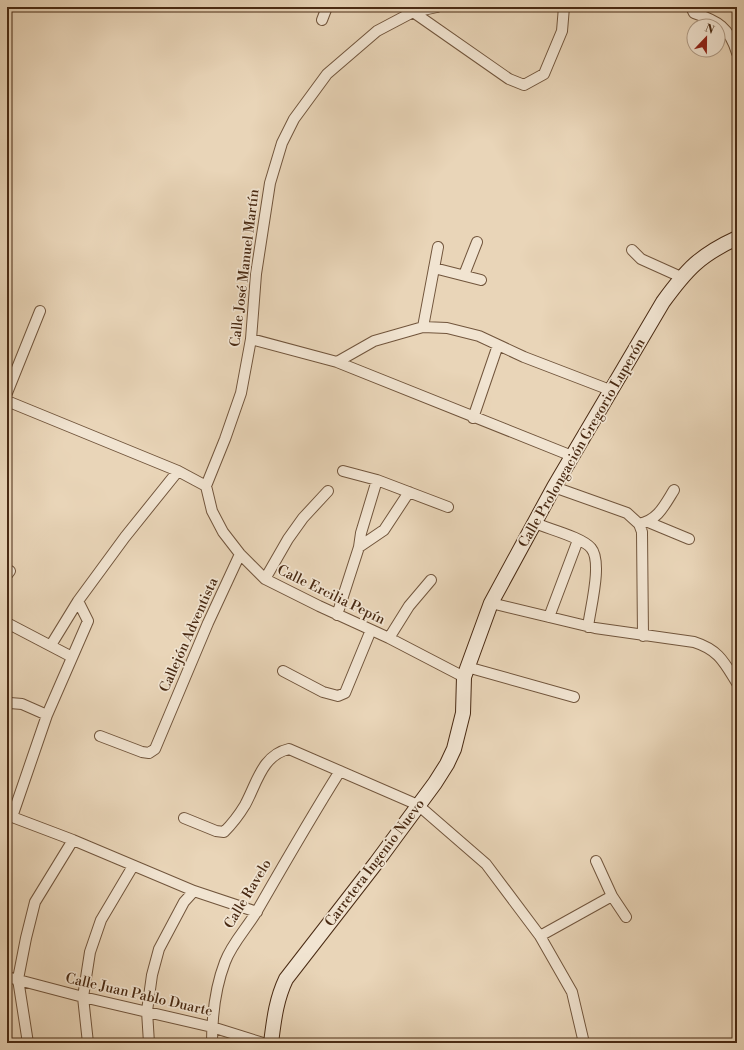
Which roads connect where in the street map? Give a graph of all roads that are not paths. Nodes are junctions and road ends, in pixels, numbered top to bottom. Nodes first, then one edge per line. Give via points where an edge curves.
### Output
1 (327, 7) edge
2 (438, 7) edge
3 (564, 7) edge
4 (691, 7) edge
5 (413, 12) junction
6 (322, 20) dead end
7 (737, 53) edge
8 (737, 238) edge
9 (477, 242) dead end
10 (438, 247) dead end
11 (632, 250) dead end
12 (434, 268) junction
13 (464, 275) junction
14 (681, 277) junction
15 (481, 280) dead end
16 (40, 311) dead end
17 (423, 327) junction
18 (251, 339) junction
19 (498, 345) junction
20 (337, 362) junction
21 (610, 390) junction
22 (7, 393) edge
23 (7, 401) edge
24 (473, 418) junction
25 (572, 456) junction
26 (178, 471) junction
27 (343, 471) dead end
28 (377, 480) junction
29 (206, 486) junction
30 (554, 486) junction
31 (674, 490) dead end
32 (328, 491) dead end
33 (409, 492) junction
34 (448, 507) dead end
35 (535, 523) junction
36 (644, 523) junction
37 (688, 539) dead end
38 (578, 540) junction
39 (359, 547) junction
40 (240, 554) junction
41 (265, 579) junction
42 (430, 580) dead end
43 (78, 601) junction
44 (491, 603) junction
45 (337, 615) junction
46 (549, 617) junction
47 (7, 623) edge
48 (588, 627) junction
49 (371, 630) junction
50 (643, 636) junction
51 (388, 638) junction
52 (51, 645) junction
53 (72, 657) junction
54 (283, 671) dead end
55 (466, 672) junction
56 (737, 683) edge
57 (574, 697) dead end
58 (7, 705) edge
59 (47, 715) junction
60 (100, 736) dead end
61 (340, 771) junction
62 (418, 805) junction
63 (9, 816) edge
64 (184, 818) dead end
65 (72, 840) junction
66 (596, 861) dead end
67 (133, 866) junction
68 (194, 891) junction
69 (612, 896) junction
70 (256, 912) junction
71 (626, 918) dead end
72 (540, 936) junction
73 (7, 977) edge
74 (18, 979) junction
75 (83, 997) junction
76 (147, 1012) junction
77 (212, 1027) junction
78 (28, 1043) edge
79 (88, 1043) edge
80 (149, 1043) edge
81 (212, 1043) edge
82 (263, 1043) edge
83 (271, 1043) edge
84 (584, 1043) edge

1 - 6 street
2 - 5 street, Calle José Manuel Martín
3 - 5 street via 562,31 544,74 524,85 509,79
4 - 7 street via 694,13 718,21 733,40
5 - 18 street, Calle José Manuel Martín via 377,31 327,74 294,119 282,143 270,183 256,274
8 - 14 street, Calle Prolongación Gregorio Luperón via 713,249
9 - 13 street
10 - 12 street
11 - 14 street via 641,259
12 - 13 street
12 - 17 street
13 - 15 street
14 - 21 street, Calle Prolongación Gregorio Luperón
16 - 22 street
17 - 19 street via 447,328 479,336
17 - 20 street via 374,341
18 - 20 street
18 - 29 street, Calle José Manuel Martín via 241,393
19 - 21 street
19 - 24 street
20 - 24 street
21 - 25 street, Calle Prolongación Gregorio Luperón
23 - 26 street
24 - 25 street
25 - 30 street, Calle Prolongación Gregorio Luperón
26 - 29 street
26 - 43 street
27 - 28 street
28 - 33 street
28 - 39 street
29 - 40 street, Calle Ercilia Pepín via 212,511 223,532
30 - 35 street, Calle Prolongación Gregorio Luperón
30 - 36 street via 627,513
31 - 36 street via 660,512
32 - 41 street via 303,518
33 - 34 street
33 - 39 street via 384,530
35 - 38 street
35 - 44 street, Calle Prolongación Gregorio Luperón
36 - 37 street
36 - 50 street
38 - 46 street
38 - 48 street via 591,548 596,568
39 - 45 street
40 - 41 street, Calle Ercilia Pepín
40 - 60 street, Callejón Adventista via 155,749 149,754
41 - 45 street, Calle Ercilia Pepín
42 - 51 street via 408,606
43 - 52 street
43 - 53 street via 88,620
44 - 46 street
44 - 55 street, Calle Prolongación Gregorio Luperón
45 - 49 street, Calle Ercilia Pepín
46 - 48 street
47 - 52 street
48 - 50 street
49 - 51 street, Calle Ercilia Pepín
49 - 54 street via 345,693 338,696 323,692
50 - 56 street via 707,646 718,654
51 - 55 street, Calle Ercilia Pepín
52 - 53 street
53 - 59 street
55 - 57 street, Calle Ercilia Pepín
55 - 62 street, Carretera Ingenio Nuevo via 463,713 454,749 435,784
58 - 59 street via 22,704
59 - 63 street
61 - 62 street
61 - 64 street via 289,748 265,764 244,806 224,832
61 - 70 street, Calle Ravelo
62 - 72 street via 486,864
62 - 83 street, Carretera Ingenio Nuevo via 372,869 286,979 275,1008
63 - 65 street
65 - 67 street
65 - 74 street via 35,902
66 - 69 street
67 - 68 street
67 - 75 street via 101,920 90,952
68 - 70 street
68 - 76 street via 184,902 160,949 152,975
69 - 71 street
69 - 72 street
70 - 77 street, Calle Ravelo via 225,961 216,992
72 - 84 street via 572,992
73 - 74 street, Calle Juan Pablo Duarte
74 - 75 street, Calle Juan Pablo Duarte
74 - 78 street
75 - 76 street, Calle Juan Pablo Duarte
75 - 79 street
76 - 77 street, Calle Juan Pablo Duarte
76 - 80 street
77 - 81 street, Calle Ravelo
77 - 82 street, Calle Juan Pablo Duarte

